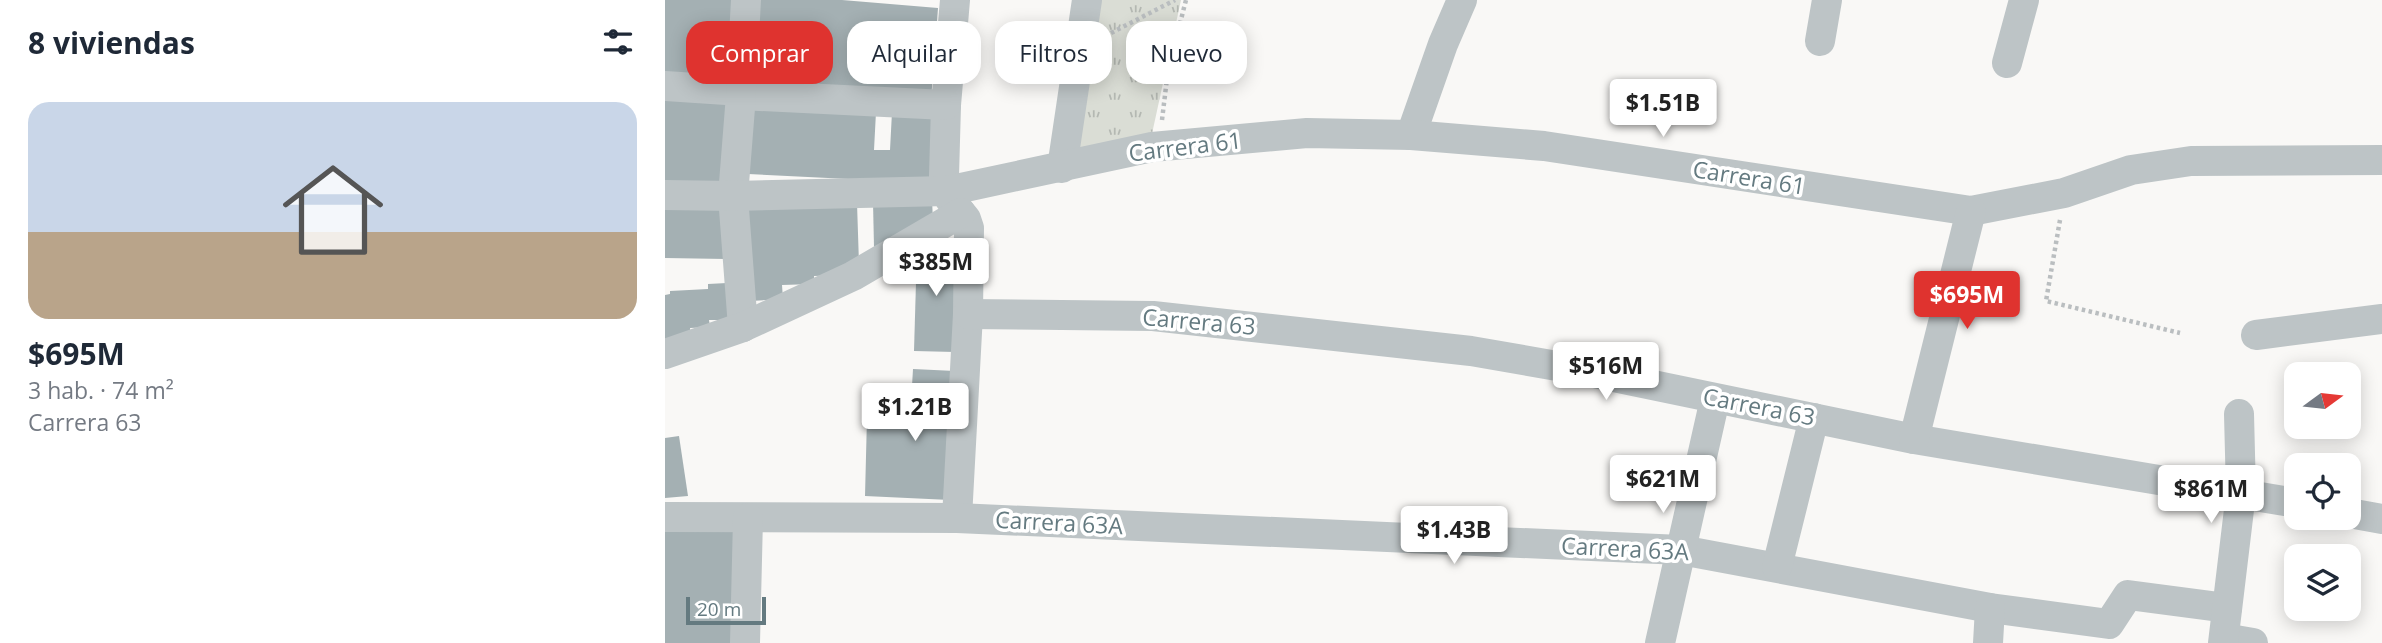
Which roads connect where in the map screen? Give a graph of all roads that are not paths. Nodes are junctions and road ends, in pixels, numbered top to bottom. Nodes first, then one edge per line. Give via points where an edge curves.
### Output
1 (746, 0) edge
2 (955, 0) edge
3 (1087, 0) edge
4 (1462, 0) edge
5 (1827, 0) edge
6 (2024, 0) edge
7 (1820, 41) dead end
8 (2007, 63) dead end
9 (665, 86) edge
10 (741, 93) junction
11 (946, 105) junction
12 (1411, 135) junction
13 (2382, 160) edge
14 (1062, 168) junction
15 (665, 195) edge
16 (733, 196) junction
17 (954, 202) junction
18 (1971, 211) junction
19 (968, 314) junction
20 (2382, 319) edge
21 (743, 327) junction
22 (2256, 335) dead end
23 (665, 354) edge
24 (1715, 399) junction
25 (2239, 414) dead end
26 (1814, 418) junction
27 (1914, 439) junction
28 (2241, 493) junction
29 (2284, 501) edge
30 (2361, 515) edge
31 (665, 517) edge
32 (748, 517) junction
33 (957, 518) junction
34 (2382, 519) edge
35 (1681, 550) junction
36 (1777, 567) junction
37 (2227, 607) junction
38 (1990, 608) junction
39 (2224, 640) edge
40 (745, 643) edge
41 (1660, 643) edge
42 (1988, 643) edge
43 (2253, 643) edge

1 - 10 street
2 - 11 street
3 - 14 street
4 - 12 street
5 - 7 street
6 - 8 street
9 - 10 street
10 - 11 street
10 - 16 street
11 - 17 street via 943,159
12 - 14 street, Carrera 61 via 1307,133 1152,147
12 - 18 street, Carrera 61 via 1544,146
13 - 18 street, Carrera 61 via 2191,161 2131,170 2064,193
14 - 17 street, Carrera 61
15 - 16 street
16 - 17 street
16 - 21 street
17 - 19 street via 969,228
17 - 21 street, Carrera 61 via 853,276
18 - 27 street
19 - 24 street, Carrera 63 via 1153,316 1457,349
19 - 33 street
20 - 22 street
21 - 23 street, Carrera 61
24 - 26 street, Carrera 63
24 - 35 street
25 - 28 street
26 - 27 street, Carrera 63
26 - 36 street
27 - 28 street, Carrera 63
28 - 29 street, Carrera 63
28 - 37 street
30 - 34 street
31 - 32 street, Carrera 63A
32 - 33 street, Carrera 63A
32 - 40 street
33 - 35 street, Carrera 63A
35 - 36 street, Carrera 63A
35 - 41 street
36 - 38 street, Carrera 63A
37 - 38 street, Carrera 63A via 2128,595 2109,624
37 - 39 street
38 - 42 street
39 - 43 street

